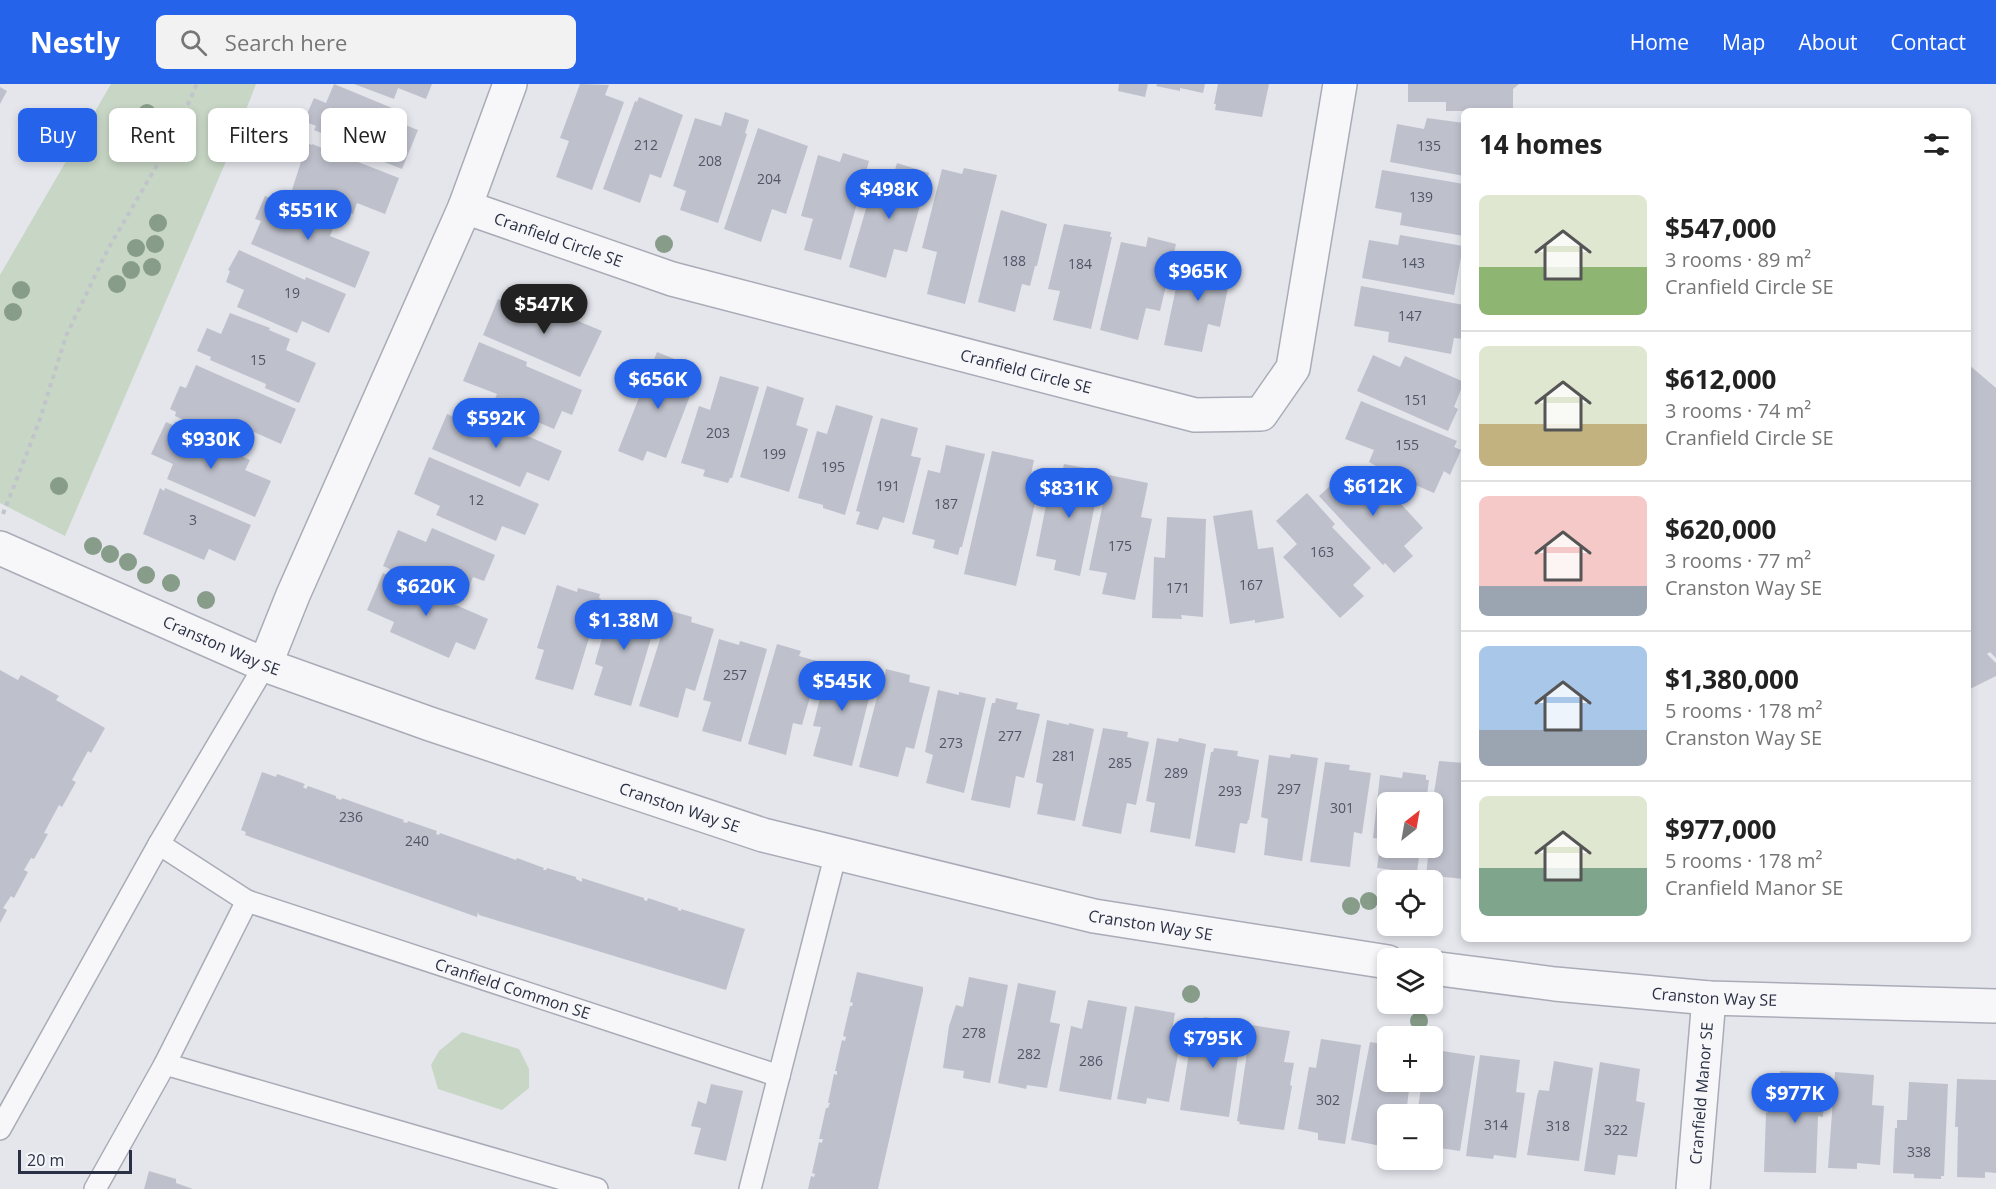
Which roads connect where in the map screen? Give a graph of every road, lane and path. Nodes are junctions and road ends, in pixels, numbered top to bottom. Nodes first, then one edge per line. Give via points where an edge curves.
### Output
1 (197, 84) edge
2 (510, 84) edge
3 (1340, 84) edge
4 (465, 207) junction
5 (2, 515) dead end
6 (0, 548) edge
7 (265, 665) junction
8 (159, 844) junction
9 (836, 853) junction
10 (247, 901) junction
11 (1377, 960) edge
12 (1443, 969) edge
13 (1709, 998) junction
14 (1996, 1006) edge
15 (165, 1064) junction
16 (779, 1076) junction
17 (0, 1129) edge
18 (96, 1189) edge
19 (597, 1189) edge
20 (750, 1189) edge
21 (1693, 1189) edge

1 - 5 path via 174,136 108,249 66,336 39,422
2 - 4 street
3 - 4 street, Cranfield Circle SE via 1293,368 1261,414 1196,415 672,279
4 - 7 street
6 - 7 street, Cranston Way SE
7 - 8 lane
7 - 9 street, Cranston Way SE via 764,836
8 - 10 lane, Cranfield Common SE
8 - 17 lane
9 - 11 street, Cranston Way SE via 1094,916
9 - 16 lane
10 - 15 lane
10 - 16 lane, Cranfield Common SE
12 - 13 street, Cranston Way SE
13 - 14 street, Cranston Way SE
13 - 21 street, Cranfield Manor SE
15 - 18 lane
15 - 19 lane
16 - 20 lane

